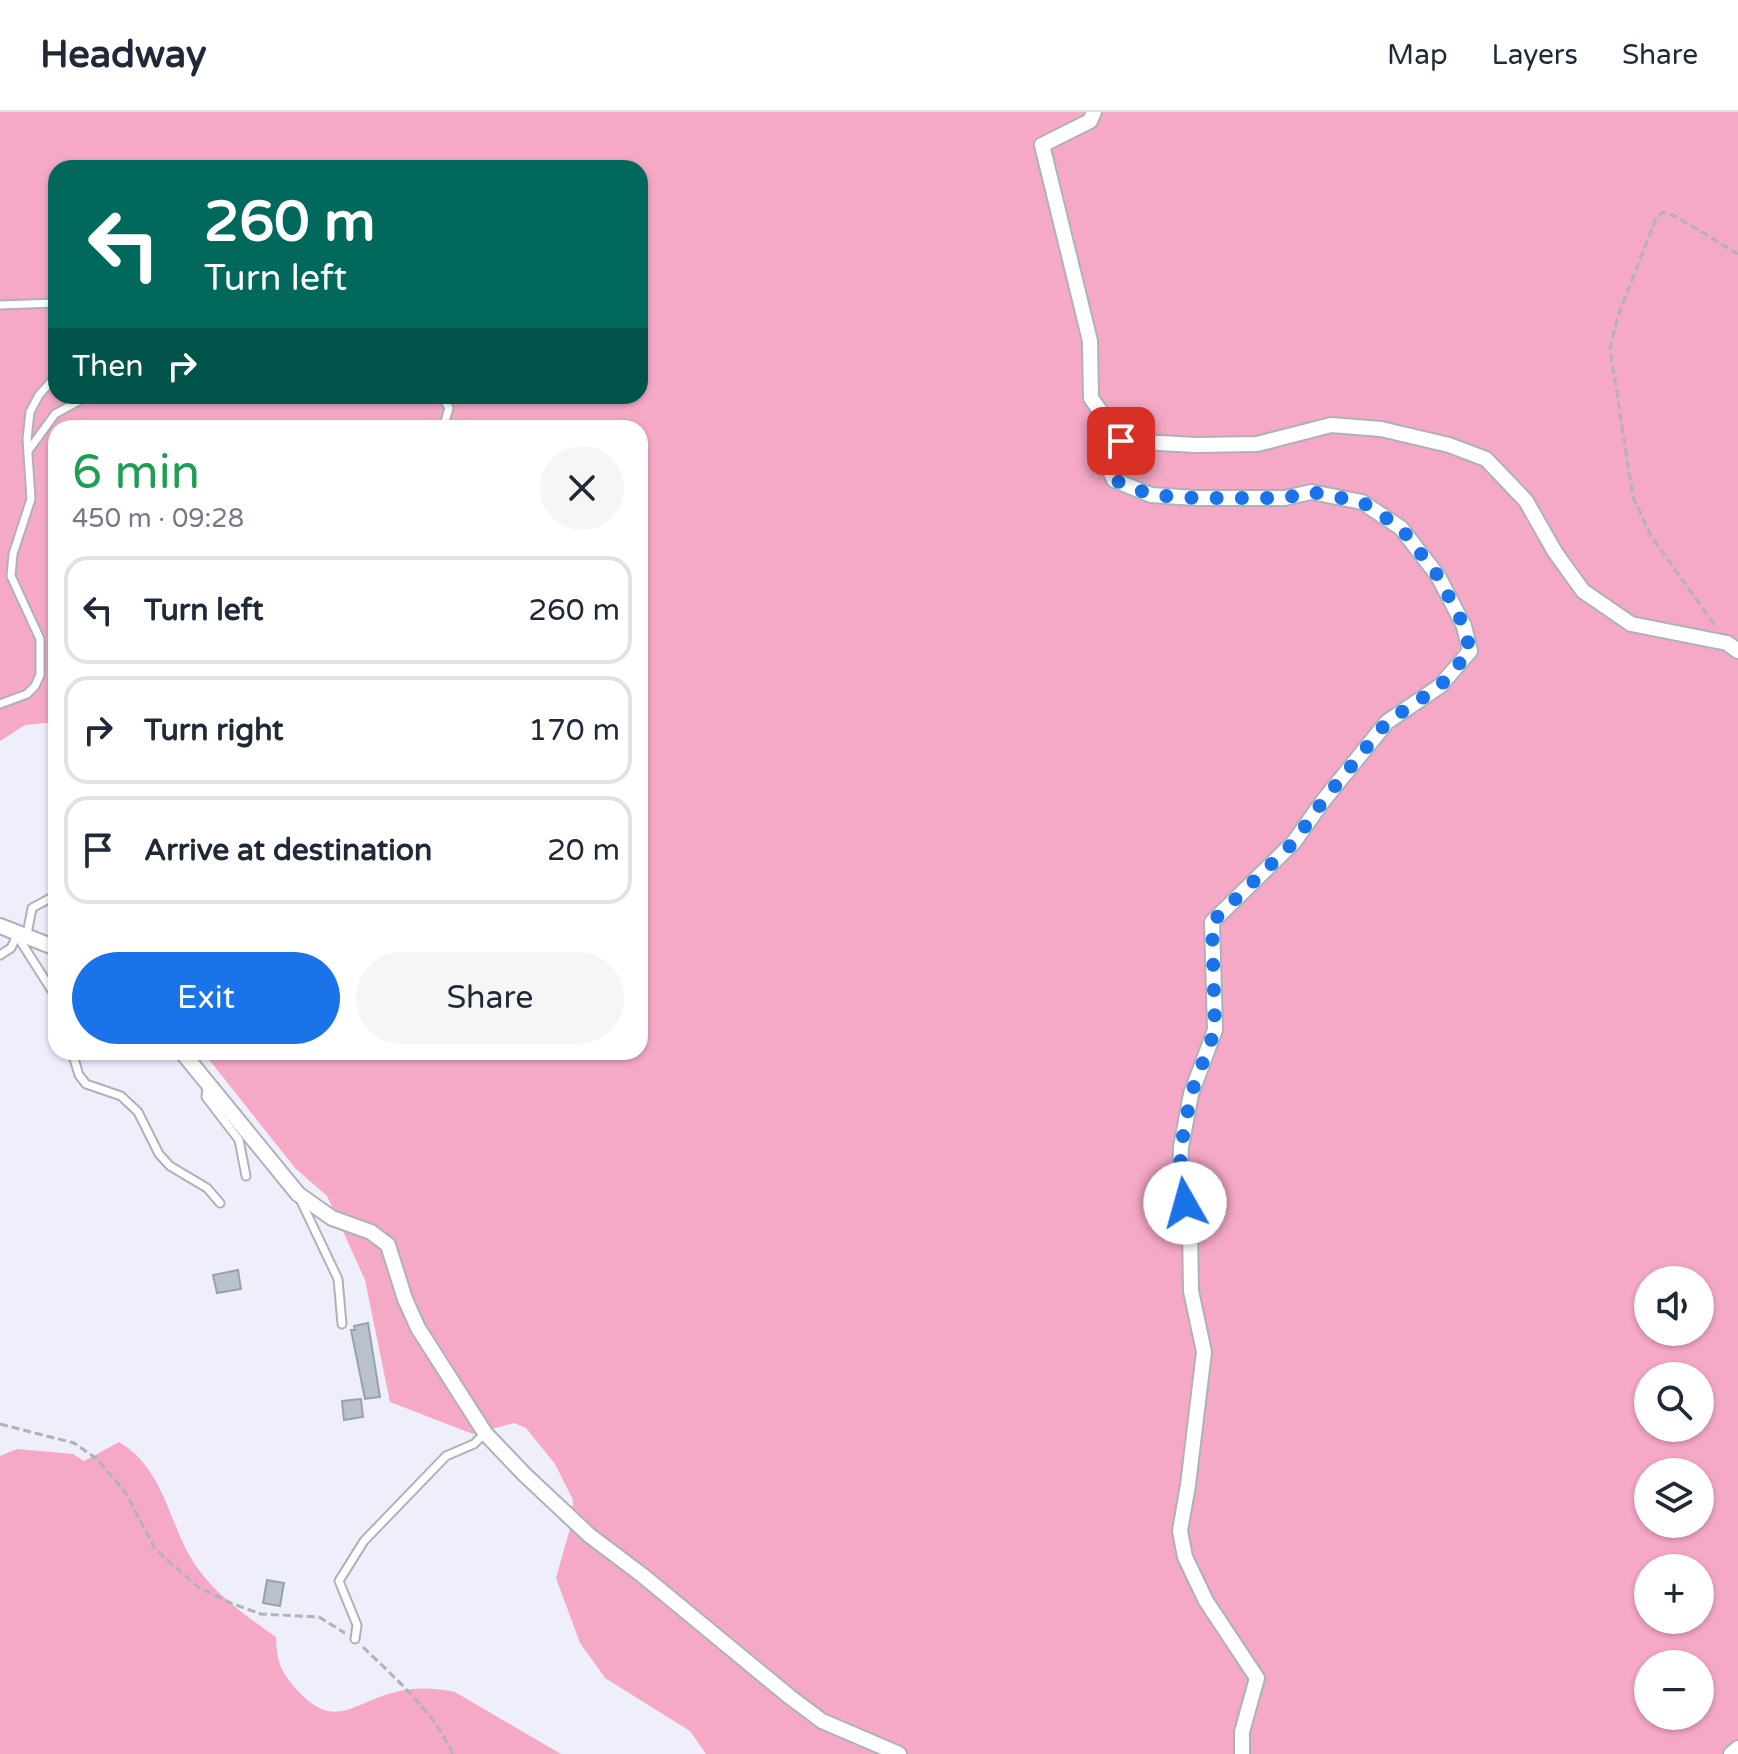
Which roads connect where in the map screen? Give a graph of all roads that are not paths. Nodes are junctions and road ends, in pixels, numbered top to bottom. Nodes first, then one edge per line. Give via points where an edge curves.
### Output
1 (1094, 112) edge
2 (48, 303) edge
3 (0, 305) edge
4 (48, 385) edge
5 (73, 404) edge
6 (51, 420) edge
7 (48, 424) edge
8 (1121, 441) junction
9 (28, 451) junction
10 (1733, 647) edge
11 (0, 704) edge
12 (48, 899) edge
13 (0, 926) edge
14 (23, 933) junction
15 (48, 944) edge
16 (0, 955) edge
17 (48, 984) edge
18 (74, 1060) edge
19 (188, 1060) edge
20 (208, 1084) junction
21 (246, 1176) dead end
22 (298, 1194) junction
23 (220, 1203) dead end
24 (342, 1324) dead end
25 (485, 1433) junction
26 (355, 1639) road end
27 (1738, 1748) edge
28 (899, 1754) edge
29 (1242, 1754) edge
30 (1731, 1754) edge

1 - 8 street via 1090,121 1042,145 1090,341 1091,398
2 - 3 lane
4 - 9 lane via 30,412
5 - 6 lane
7 - 9 lane
8 - 10 street via 1257,444 1331,425 1381,429 1449,445 1486,459 1526,501 1583,591 1631,624
8 - 29 street via 1106,462 1114,480 1151,495 1285,498 1311,492 1362,502 1401,528 1438,576 1464,626 1470,651 1440,686 1387,722 1294,842 1212,922 1215,1030 1191,1094 1180,1162 1190,1229 1191,1291 1204,1352 1180,1531 1185,1557 1206,1601 1257,1678 1242,1732
9 - 11 lane via 31,499 11,576 40,639 40,675 27,694
12 - 14 lane via 32,908
13 - 14 street
14 - 15 street
14 - 16 lane
14 - 17 lane via 21,942
18 - 23 lane via 86,1084 121,1096 138,1112 170,1166 207,1188
19 - 20 street
20 - 21 lane via 206,1097 239,1140
20 - 22 street
22 - 24 lane via 338,1279
22 - 25 street via 332,1218 371,1232 388,1245 418,1328
25 - 26 lane via 446,1456 364,1541 339,1581 357,1625
25 - 28 street via 589,1535 790,1697 822,1721
27 - 30 street

